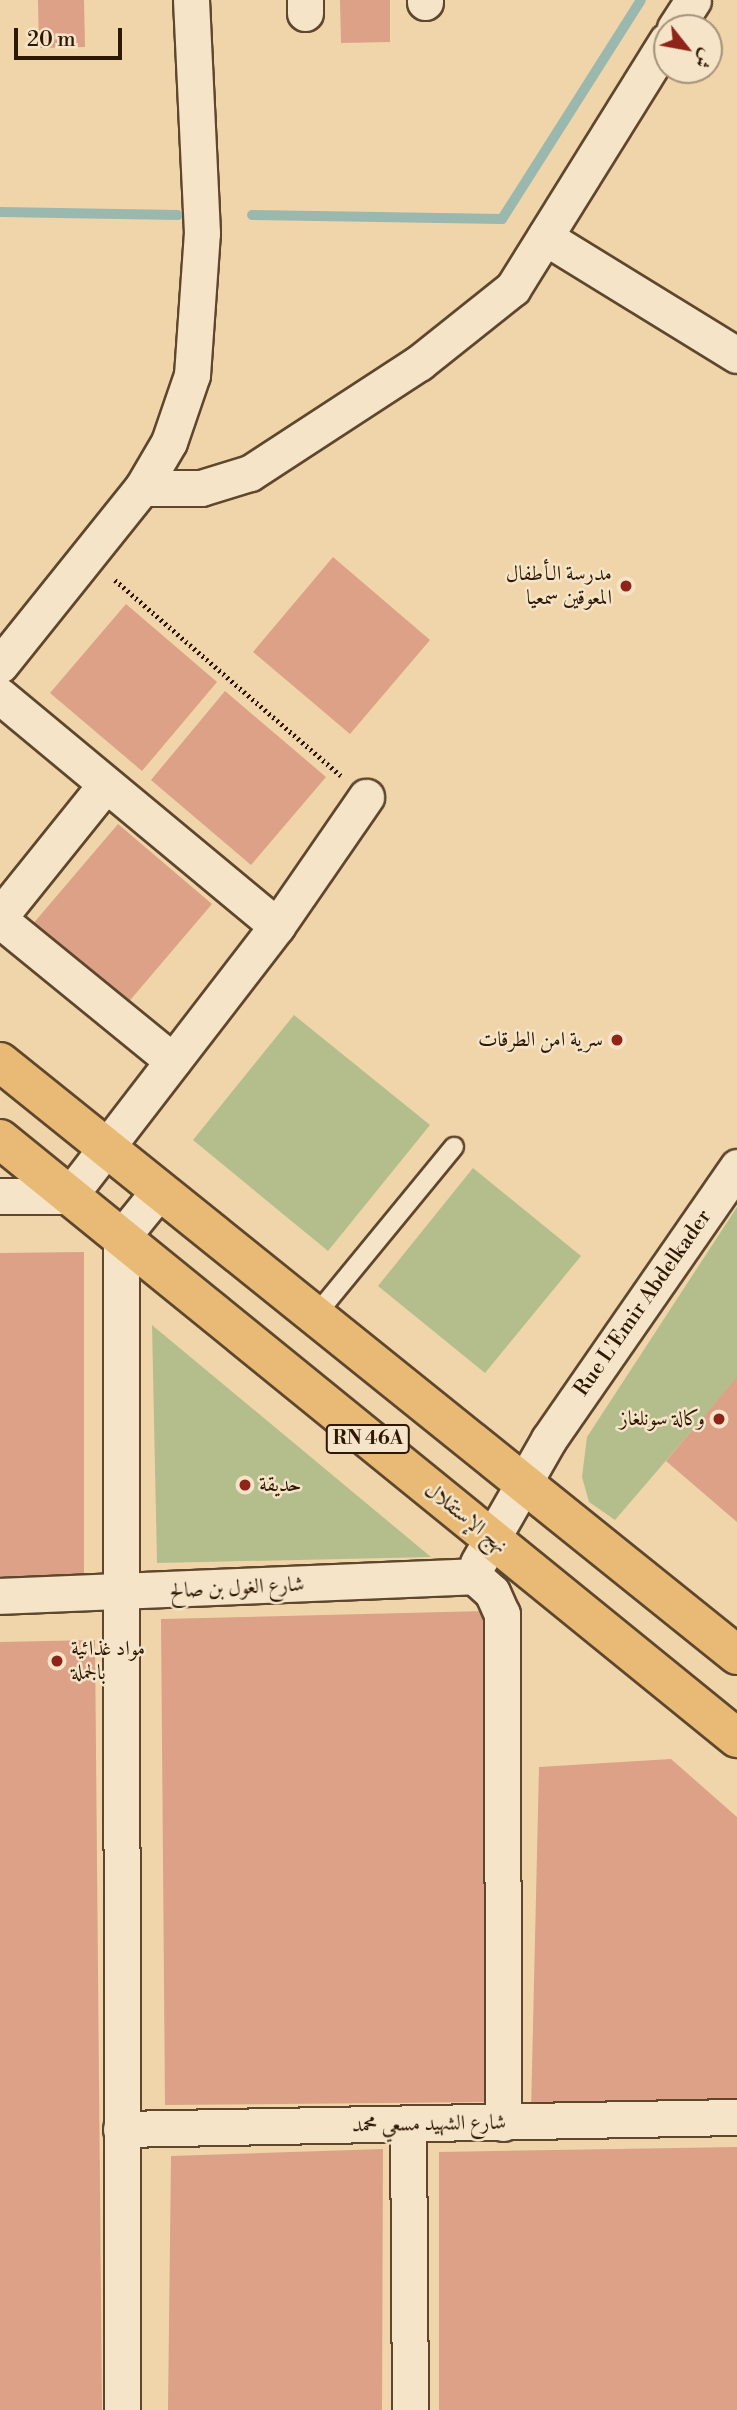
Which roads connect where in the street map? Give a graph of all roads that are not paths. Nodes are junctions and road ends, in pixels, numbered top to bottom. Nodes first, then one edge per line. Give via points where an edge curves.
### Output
1 (191, 0) edge
2 (653, 63) edge
3 (545, 237) junction
4 (737, 355) edge
5 (142, 488) junction
6 (0, 664) edge
7 (0, 696) edge
8 (106, 784) junction
9 (366, 797) road end
10 (0, 918) edge
11 (277, 926) junction
12 (173, 1061) junction
13 (0, 1062) edge
14 (0, 1139) edge
15 (454, 1147) dead end
16 (106, 1148) junction
17 (737, 1167) edge
18 (159, 1191) junction
19 (0, 1196) edge
20 (69, 1196) junction
21 (121, 1238) junction
22 (315, 1316) junction
23 (522, 1483) junction
24 (490, 1538) junction
25 (474, 1576) junction
26 (120, 1593) junction
27 (0, 1597) edge
28 (737, 1655) edge
29 (737, 1738) edge
30 (737, 2117) edge
31 (503, 2123) junction
32 (408, 2125) junction
33 (121, 2129) junction
34 (122, 2410) edge
35 (410, 2410) edge

1 - 5 street via 202,233 192,374 169,442
2 - 3 street
3 - 4 street
3 - 5 street via 513,288 419,363 250,473 201,488
5 - 6 street
7 - 8 street
8 - 10 street
8 - 11 street
9 - 11 street
10 - 12 street
11 - 12 street
12 - 16 street
13 - 16 main road, RN 46A
14 - 20 main road, نهج الإستقلال / RN 46A
15 - 22 lane
16 - 18 main road, RN 46A
16 - 20 street
17 - 23 street, Rue L'Emir Abdelkader
18 - 21 street
18 - 22 main road, RN 46A
19 - 20 street
20 - 21 main road, نهج الإستقلال / RN 46A
21 - 24 main road, نهج الإستقلال / RN 46A
21 - 26 street
22 - 23 main road, RN 46A
23 - 24 street, Rue L'Emir Abdelkader
23 - 28 main road, RN 46A
24 - 25 street, Rue L'Emir Abdelkader
24 - 29 main road, نهج الإستقلال / RN 46A
25 - 26 street, شارع الغول بن صالح
25 - 31 street via 492,1592 502,1615
26 - 27 street, شارع الغول بن صالح
26 - 33 street
30 - 31 street, شارع الشهيد مسعي محمد
31 - 32 street, شارع الشهيد مسعي محمد
32 - 33 street, شارع الشهيد مسعي محمد
32 - 35 street
33 - 34 street

